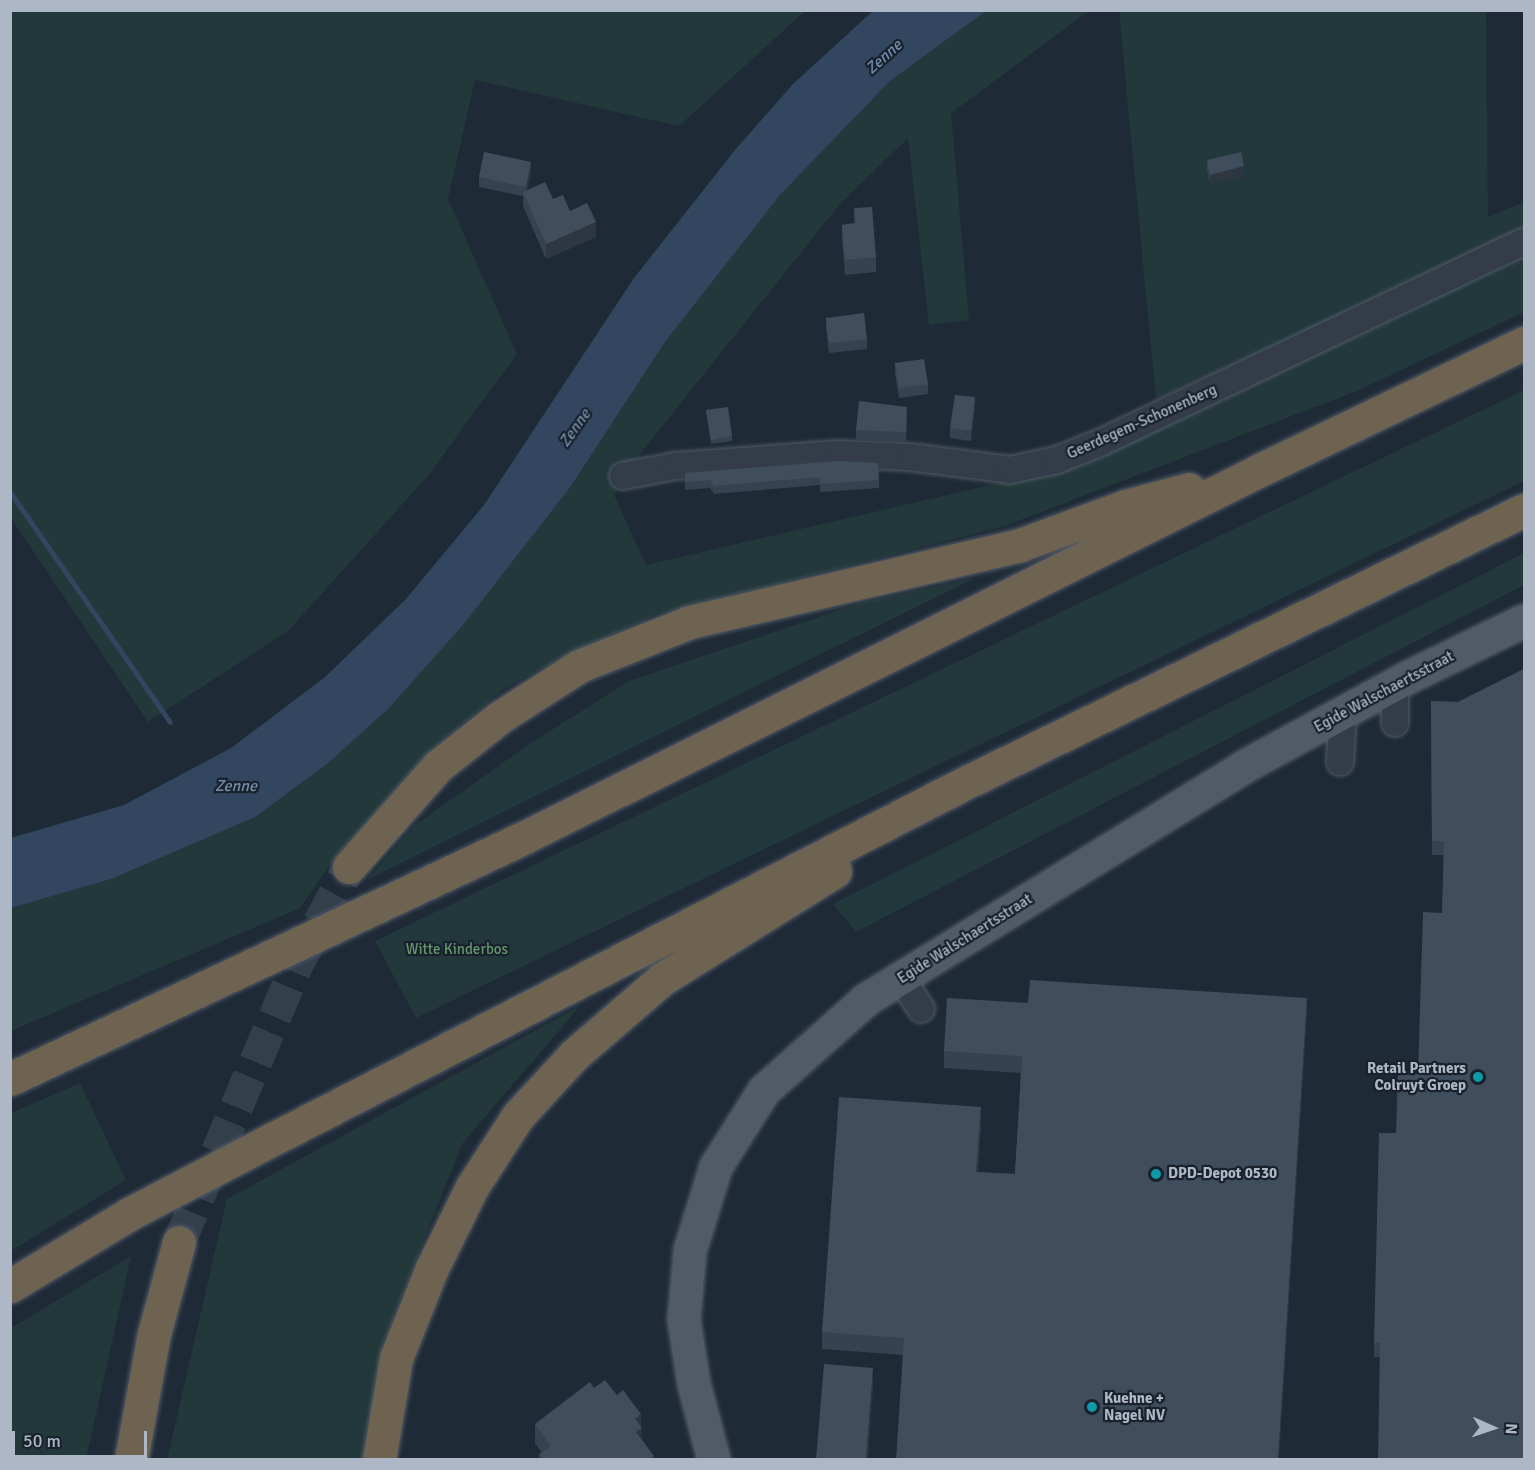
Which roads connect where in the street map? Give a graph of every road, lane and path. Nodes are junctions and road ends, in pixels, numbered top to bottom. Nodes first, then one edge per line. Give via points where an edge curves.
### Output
1 (1524, 242) edge
2 (1524, 343) edge
3 (1260, 470) junction
4 (623, 476) dead end
5 (1524, 510) edge
6 (1524, 621) edge
7 (1395, 684) junction
8 (1343, 713) junction
9 (1395, 723) dead end
10 (1340, 762) dead end
11 (967, 782) junction
12 (349, 867) tunnel mouth
13 (902, 978) junction
14 (921, 1008) dead end
15 (10, 1079) edge
16 (179, 1242) tunnel mouth
17 (10, 1286) edge
18 (131, 1460) edge
19 (379, 1460) edge
20 (714, 1460) edge

1 - 4 street, Geerdegem-Schonenberg via 1057,460 1010,470 909,457 839,454 675,466
2 - 3 highway
3 - 12 highway via 1126,506 1020,545 690,622 579,666 500,717 438,766
3 - 15 highway via 523,838
5 - 11 highway
6 - 7 main road, Egide Walschaertsstraat
7 - 8 main road, Egide Walschaertsstraat
7 - 9 street
8 - 10 street
8 - 13 main road, Egide Walschaertsstraat via 1244,768
11 - 17 highway via 269,1140 131,1213
11 - 19 highway via 813,886 662,979 574,1055 518,1116 472,1187 428,1278 396,1358
13 - 14 street
13 - 20 main road, Egide Walschaertsstraat via 866,1000 822,1036 764,1091 716,1167 690,1251 684,1320 694,1384
16 - 18 highway via 154,1334

